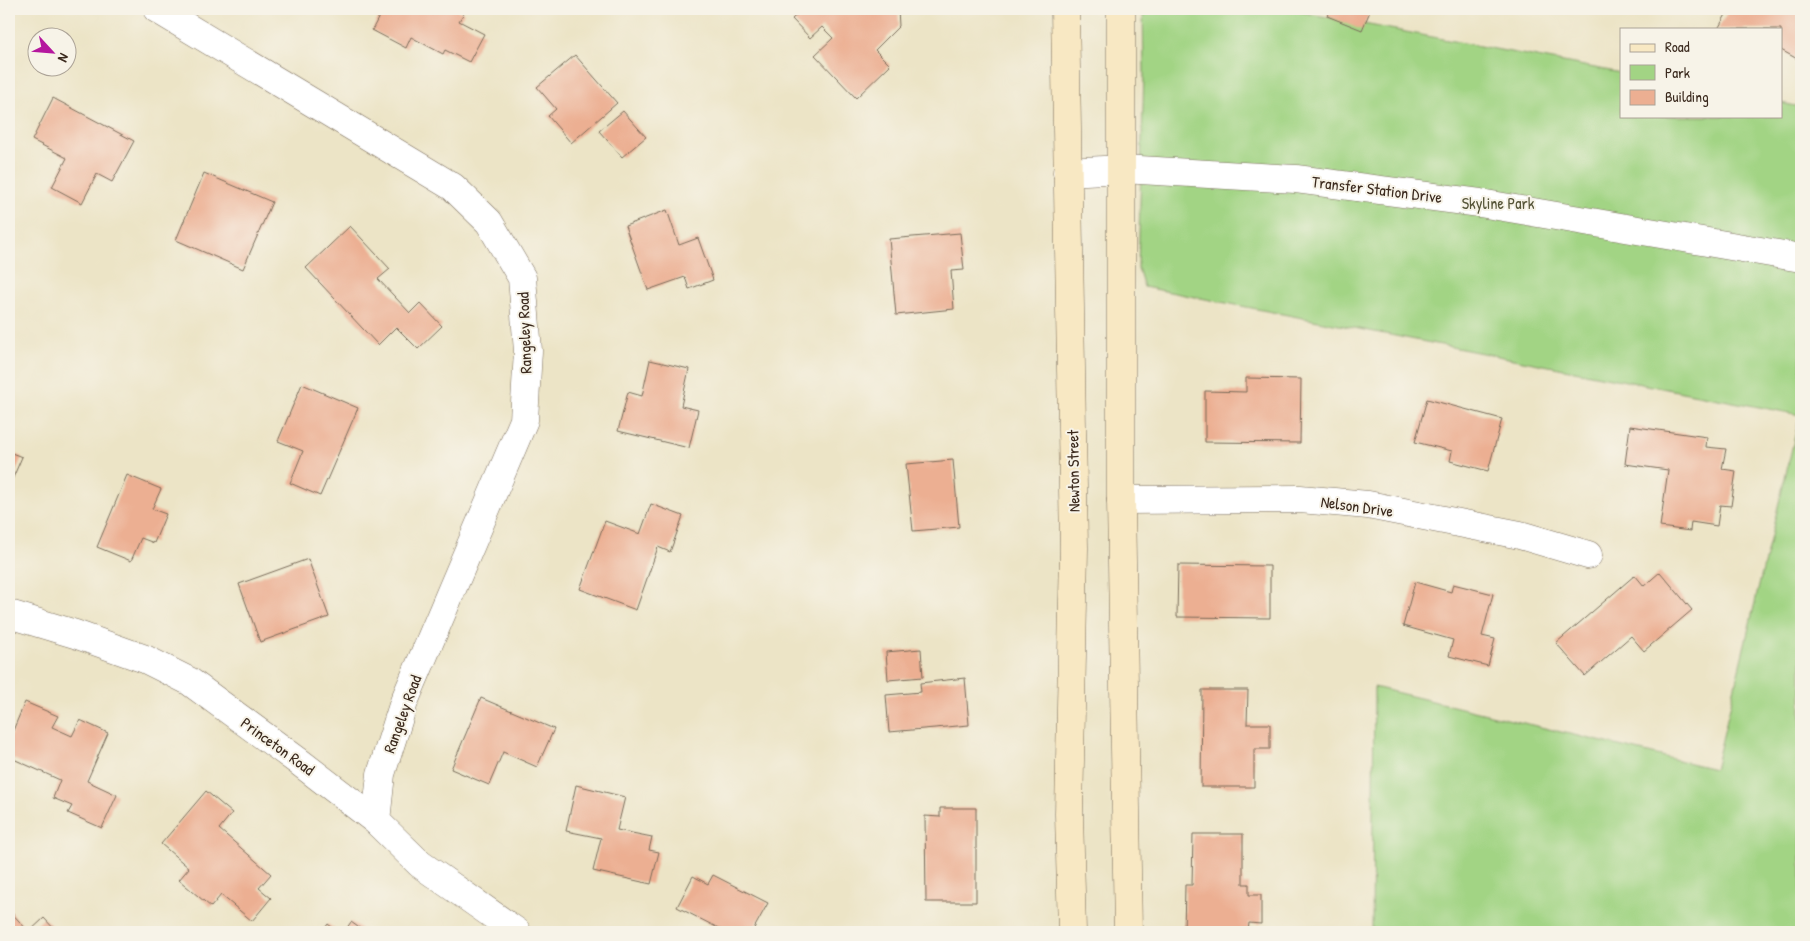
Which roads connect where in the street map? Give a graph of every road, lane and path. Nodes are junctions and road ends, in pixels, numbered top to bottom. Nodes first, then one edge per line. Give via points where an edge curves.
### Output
1 (157, 9) edge
2 (1065, 9) edge
3 (1121, 9) edge
4 (1122, 169) junction
5 (1067, 172) junction
6 (1801, 258) edge
7 (1121, 500) junction
8 (1588, 555) dead end
9 (9, 614) edge
10 (376, 820) junction
11 (517, 932) edge
12 (1072, 932) edge
13 (1128, 932) edge

1 - 10 street, Rangeley Road via 453,187 489,222 522,278 528,352 524,420 404,702 381,774
2 - 5 main road, Newton Street
3 - 4 main road
4 - 5 street, Transfer Station Drive
4 - 6 street, Transfer Station Drive via 1296,179 1480,203
4 - 7 main road
5 - 12 main road, Newton Street via 1074,548 1069,814
7 - 8 street, Nelson Drive via 1300,499 1368,506 1520,535
7 - 13 main road
9 - 10 street, Princeton Road via 146,660 189,680
10 - 11 street, Princeton Road via 420,864

